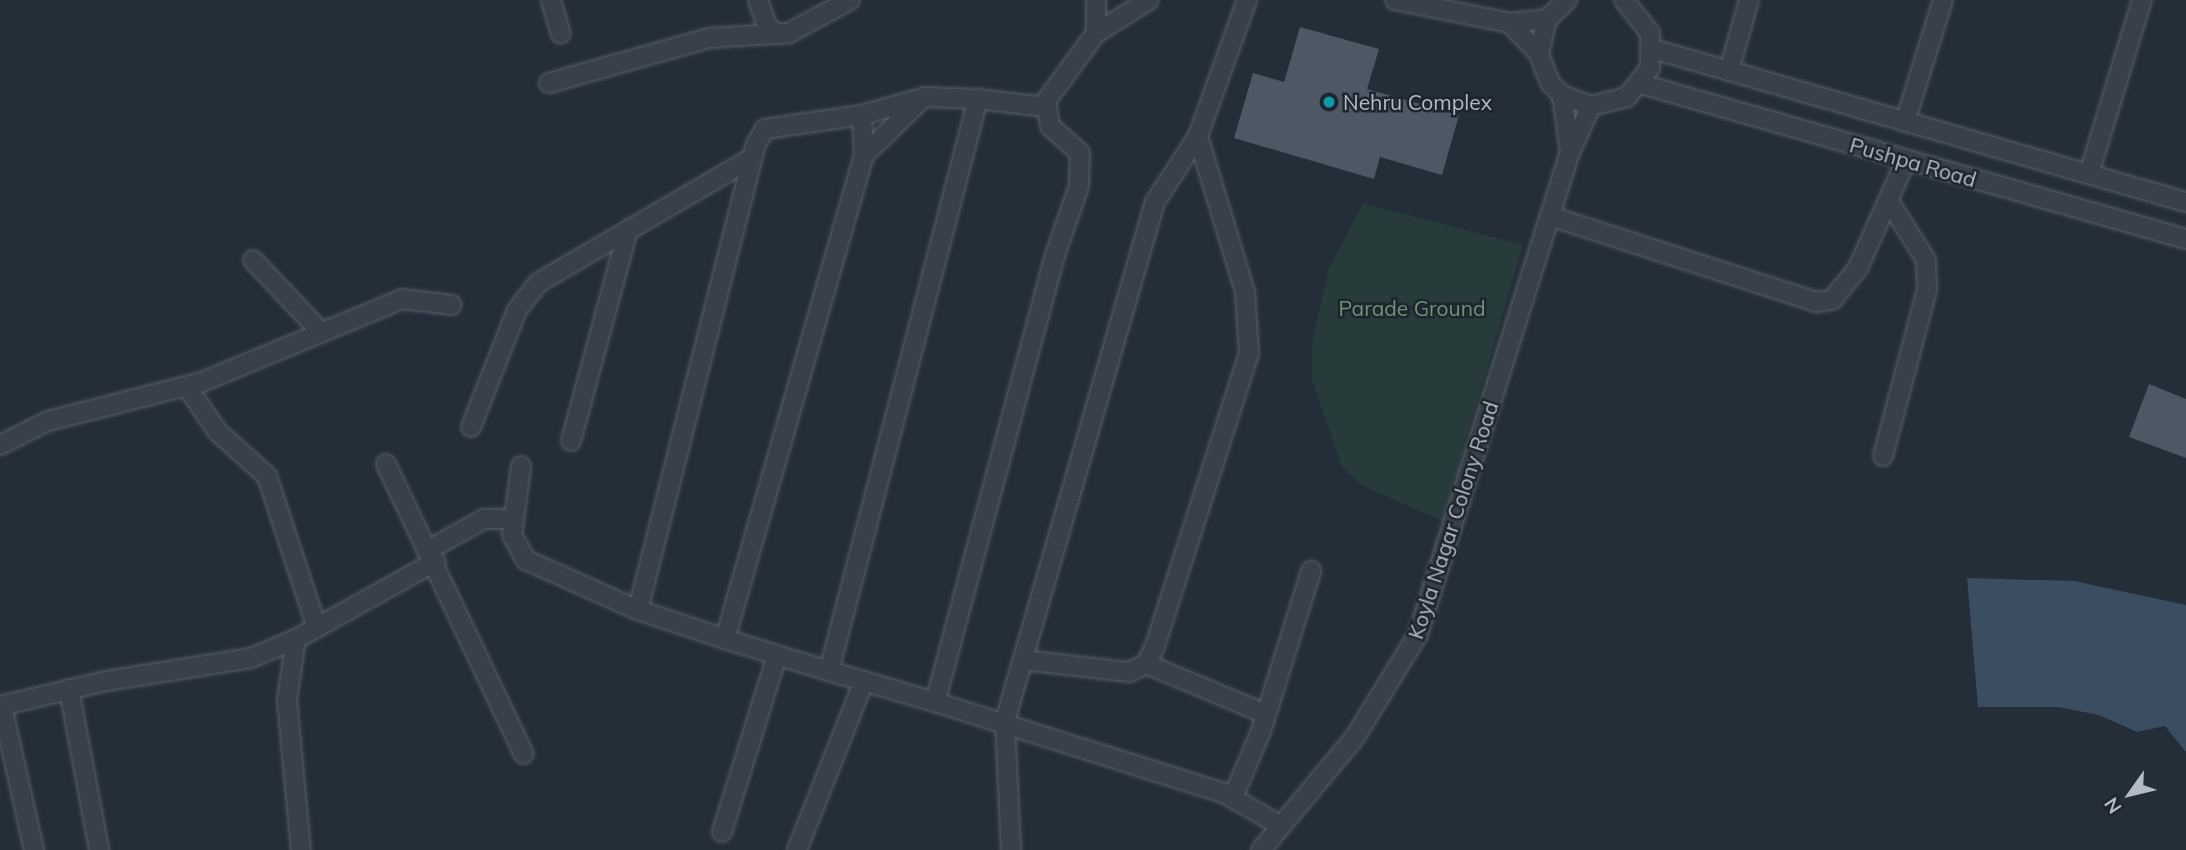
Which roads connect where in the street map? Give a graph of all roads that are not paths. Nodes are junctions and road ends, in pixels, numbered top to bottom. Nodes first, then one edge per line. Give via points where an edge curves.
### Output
1 (551, 0) edge
2 (758, 0) edge
3 (850, 0) edge
4 (1096, 0) edge
5 (1149, 0) edge
6 (1247, 0) edge
7 (1395, 0) edge
8 (1567, 0) edge
9 (1624, 0) edge
10 (1749, 0) edge
11 (1943, 0) edge
12 (2143, 0) edge
13 (1547, 19) junction
14 (1510, 23) junction
15 (789, 33) junction
16 (1096, 33) junction
17 (561, 34) dead end
18 (1653, 49) junction
19 (1539, 54) junction
20 (1729, 71) junction
21 (549, 83) dead end
22 (1641, 84) junction
23 (1562, 95) junction
24 (924, 97) junction
25 (978, 99) junction
26 (1591, 106) junction
27 (1046, 107) junction
28 (862, 115) junction
29 (1905, 121) junction
30 (1199, 136) junction
31 (1570, 152) junction
32 (864, 155) junction
33 (752, 158) junction
34 (1906, 160) junction
35 (2088, 174) junction
36 (1888, 200) junction
37 (2186, 202) edge
38 (1550, 216) junction
39 (628, 230) junction
40 (2186, 239) edge
41 (253, 260) dead end
42 (452, 305) dead end
43 (319, 330) junction
44 (187, 387) junction
45 (471, 427) dead end
46 (571, 441) dead end
47 (0, 445) edge
48 (1883, 456) dead end
49 (386, 464) dead end
50 (521, 466) dead end
51 (511, 519) junction
52 (433, 555) junction
53 (1311, 571) dead end
54 (638, 610) junction
55 (317, 628) junction
56 (296, 639) junction
57 (725, 639) junction
58 (777, 655) junction
59 (1023, 660) junction
60 (1146, 663) junction
61 (829, 671) junction
62 (864, 681) junction
63 (69, 689) junction
64 (935, 702) junction
65 (1, 706) edge
66 (1266, 714) junction
67 (1005, 721) junction
68 (524, 754) dead end
69 (1233, 797) junction
70 (1281, 826) junction
71 (722, 832) dead end
72 (34, 850) edge
73 (99, 850) edge
74 (301, 850) edge
75 (797, 850) edge
76 (1011, 850) edge
77 (1261, 850) edge

1 - 17 street
2 - 15 street via 767,26
3 - 15 street
4 - 16 street
5 - 16 street
6 - 30 street
7 - 14 street
8 - 13 street
9 - 18 street via 1643,18
10 - 20 street
11 - 29 street
12 - 35 street
13 - 14 street
13 - 19 street
14 - 19 street
15 - 21 street via 709,38
16 - 27 street via 1058,80
18 - 20 street, Pushpa Road
18 - 22 street
19 - 23 street via 1550,83
20 - 29 street, Pushpa Road
22 - 26 street via 1627,97
22 - 34 street, Pushpa Road
23 - 26 street
23 - 31 street
24 - 25 street
24 - 28 street
24 - 32 street
25 - 27 street
25 - 61 street
26 - 31 street, Koyla Nagar Colony Road
27 - 64 street via 1050,126 1080,153 1080,186 1051,268
28 - 32 street
28 - 33 street via 765,129
29 - 35 street, Pushpa Road
30 - 59 street via 1155,202
30 - 60 street via 1245,292 1249,354
31 - 38 street, Koyla Nagar Colony Road
32 - 57 street
33 - 39 street
33 - 54 street
34 - 36 street
34 - 40 street, Pushpa Road
35 - 37 street, Pushpa Road
36 - 38 street via 1845,288 1832,300 1817,302
36 - 48 street via 1926,260 1927,290
38 - 70 street, Koyla Nagar Colony Road via 1418,634 1355,737
39 - 45 street via 525,295
39 - 46 street
41 - 43 street
42 - 43 street via 402,299
43 - 44 street
44 - 47 street via 48,421
44 - 55 street via 218,432 267,476
49 - 52 street
50 - 51 street
51 - 52 street via 484,519
51 - 54 street via 512,535 526,560
52 - 55 street
52 - 68 street
53 - 66 street
54 - 57 street
55 - 56 street
56 - 63 street via 251,658
56 - 74 street via 287,701
57 - 58 street
58 - 61 street
58 - 71 street
59 - 60 street via 1107,673
59 - 67 street
60 - 66 street
61 - 62 street
62 - 64 street
62 - 75 street
63 - 65 street
63 - 73 street
64 - 67 street
65 - 72 street
66 - 69 street
67 - 69 street
67 - 76 street
69 - 70 street
70 - 77 street, Koyla Nagar Colony Road

